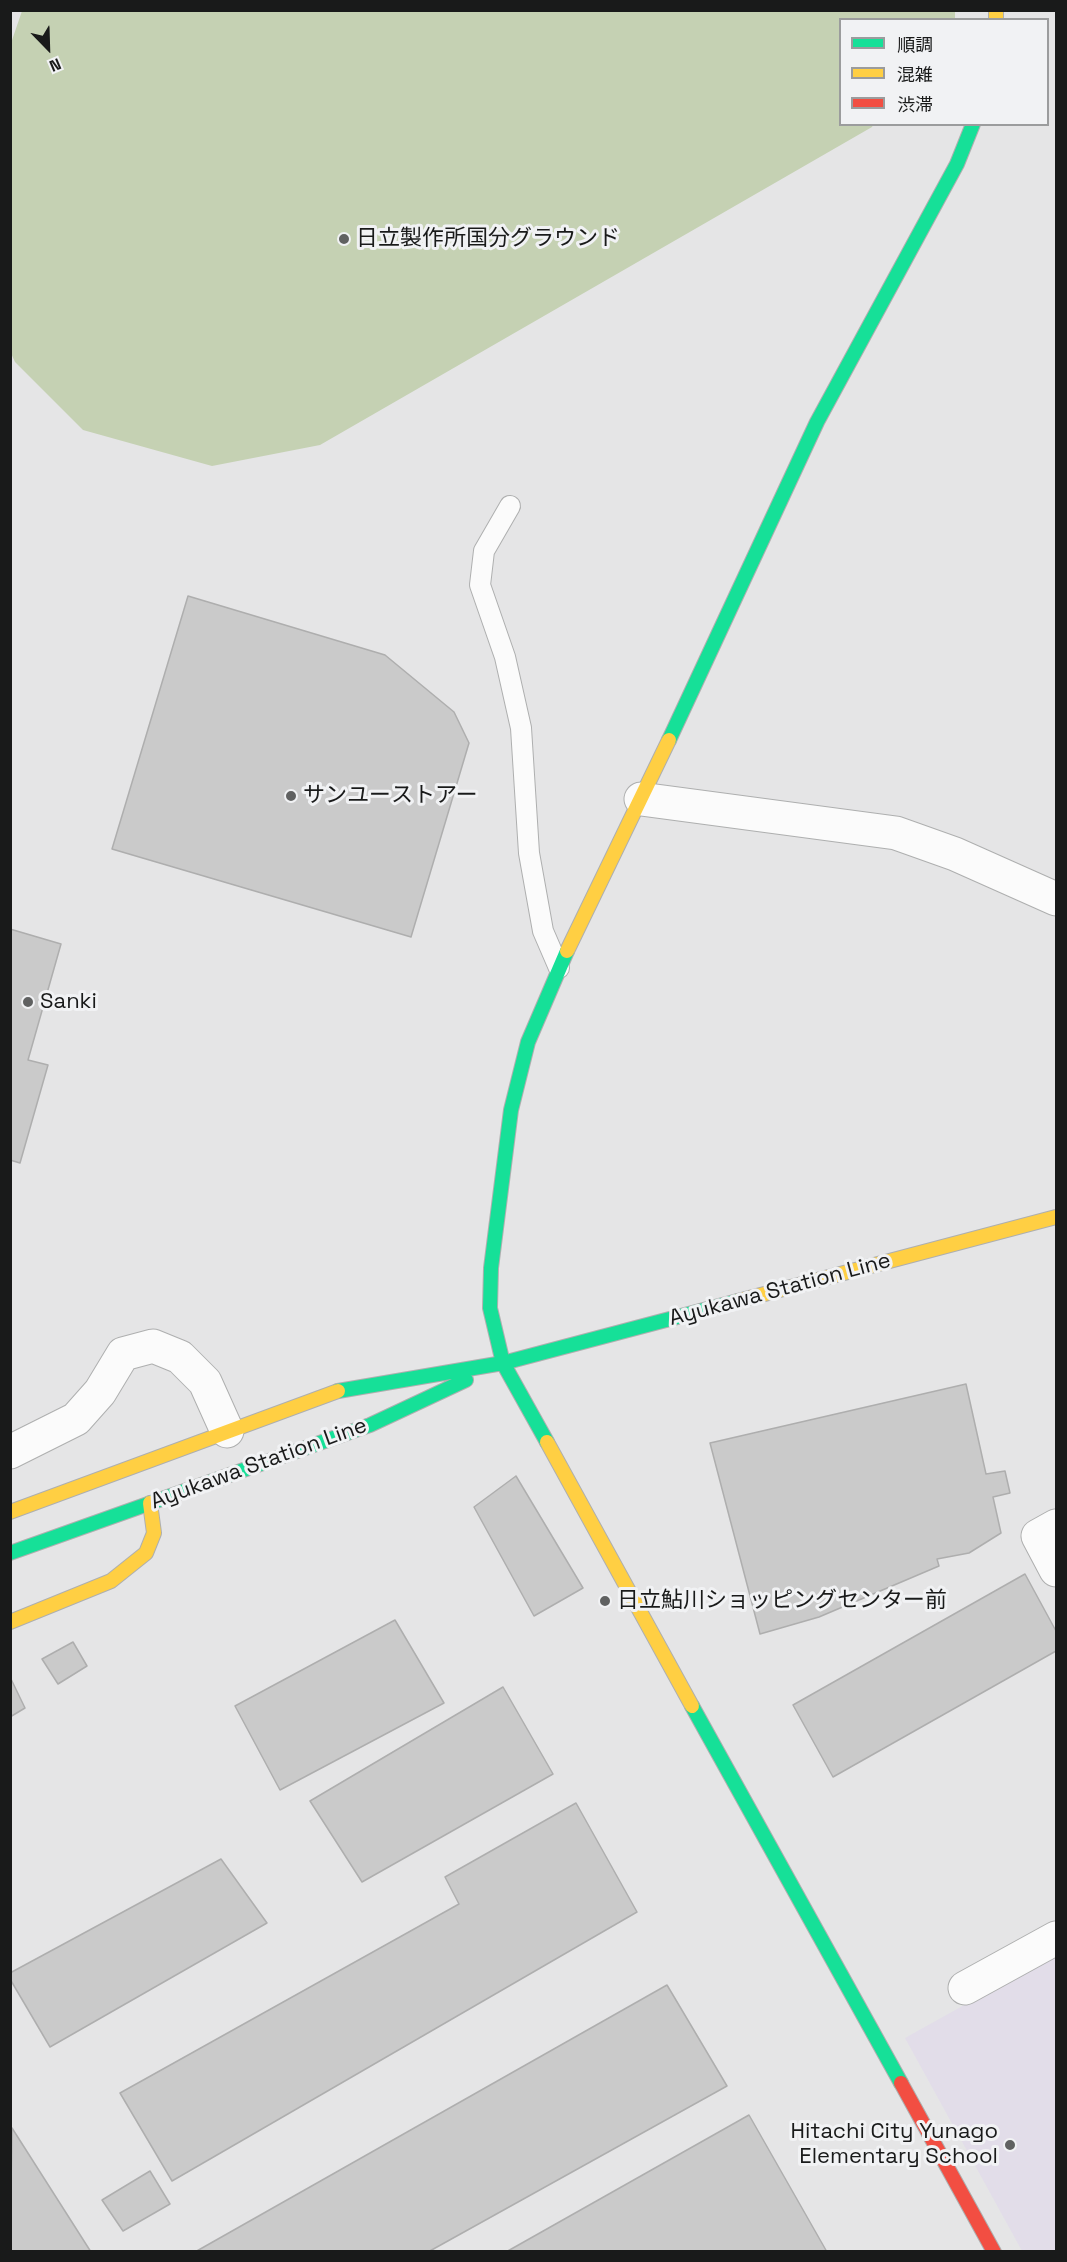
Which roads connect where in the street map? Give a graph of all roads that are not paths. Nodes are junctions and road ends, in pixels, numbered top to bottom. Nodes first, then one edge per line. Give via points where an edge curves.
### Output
1 (972, 126) edge
2 (510, 506) dead end
3 (641, 799) junction
4 (1056, 899) edge
5 (559, 968) junction
6 (1056, 1217) edge
7 (502, 1362) junction
8 (227, 1431) junction
9 (10, 1452) edge
10 (150, 1503) junction
11 (10, 1512) edge
12 (1056, 1526) edge
13 (10, 1553) edge
14 (1056, 1570) edge
15 (10, 1622) edge
16 (1056, 1938) edge
17 (965, 1988) dead end
18 (994, 2252) edge

1 - 3 street via 957,164 817,422
2 - 5 lane via 484,551 480,585 505,657 521,728 529,853 543,931
3 - 4 street via 896,833 955,854
3 - 5 street
5 - 7 street via 528,1042 511,1110 491,1269 490,1308
6 - 7 street, Ayukawa Station Line
7 - 8 street, Ayukawa Station Line via 344,1389
7 - 10 street, Ayukawa Station Line via 370,1425
7 - 18 street
8 - 9 street via 205,1382 180,1357 153,1346 123,1354 100,1392 76,1419
8 - 11 street, Ayukawa Station Line
10 - 13 street, Ayukawa Station Line
10 - 15 street via 154,1533 146,1553 111,1581
12 - 14 street via 1038,1536
16 - 17 street

